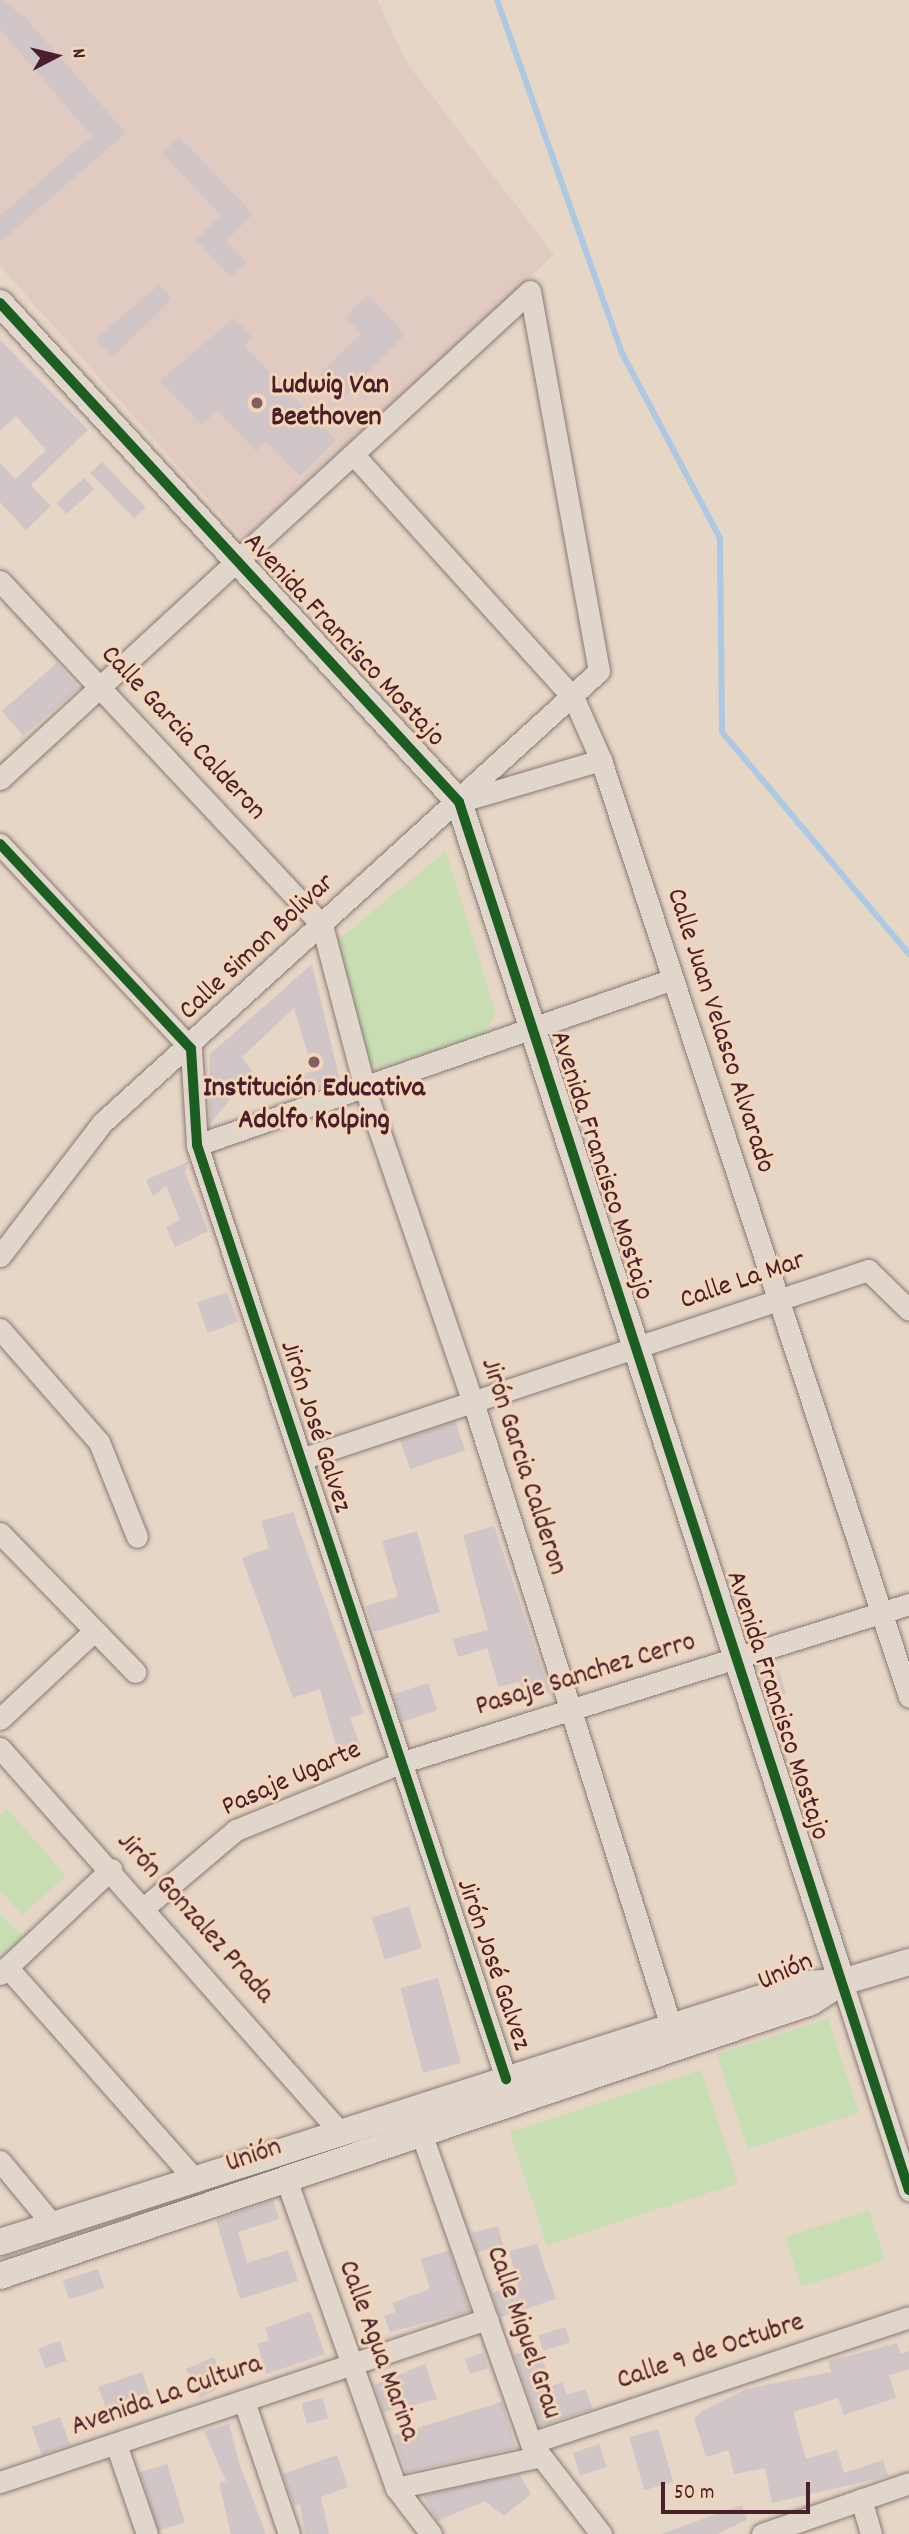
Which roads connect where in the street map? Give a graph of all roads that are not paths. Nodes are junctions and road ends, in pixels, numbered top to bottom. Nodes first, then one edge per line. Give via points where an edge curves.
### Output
1 (4, 314) edge
2 (353, 454) junction
3 (238, 560) junction
4 (0, 581) edge
5 (99, 687) junction
6 (574, 699) junction
7 (601, 760) junction
8 (0, 779) edge
9 (459, 802) junction
10 (0, 844) edge
11 (322, 925) junction
12 (673, 979) junction
13 (532, 1032) junction
14 (191, 1049) junction
15 (365, 1089) junction
16 (197, 1145) junction
17 (0, 1256) edge
18 (776, 1298) junction
19 (909, 1310) edge
20 (0, 1329) edge
21 (636, 1348) junction
22 (473, 1402) junction
23 (301, 1459) junction
24 (0, 1533) edge
25 (138, 1536) dead end
26 (909, 1604) edge
27 (881, 1612) junction
28 (94, 1630) junction
29 (737, 1659) junction
30 (135, 1672) dead end
31 (909, 1697) edge
32 (571, 1712) junction
33 (0, 1719) edge
34 (0, 1748) edge
35 (400, 1763) junction
36 (111, 1869) junction
37 (146, 1906) junction
38 (909, 1962) edge
39 (4, 1970) edge
40 (842, 1982) junction
41 (671, 2026) junction
42 (506, 2079) junction
43 (340, 2132) junction
44 (421, 2133) junction
45 (0, 2161) edge
46 (194, 2178) junction
47 (286, 2179) junction
48 (909, 2190) edge
49 (52, 2225) junction
50 (0, 2242) edge
51 (0, 2276) edge
52 (909, 2317) edge
53 (487, 2319) junction
54 (352, 2364) junction
55 (244, 2400) junction
56 (116, 2444) junction
57 (536, 2449) junction
58 (0, 2482) edge
59 (909, 2483) edge
60 (396, 2488) junction
61 (861, 2499) junction
62 (147, 2534) edge
63 (289, 2534) edge
64 (431, 2534) edge
65 (601, 2534) edge
66 (762, 2534) edge
67 (871, 2534) edge

1 - 3 street, Avenida Francisco Mostajo
2 - 3 street
2 - 6 street, Calle Juan Velasco Alvarado
2 - 6 street, Calle Simon Bolivar via 530,291 600,671
3 - 5 street
3 - 9 street, Avenida Francisco Mostajo
4 - 5 street, Calle Garcia Calderon
5 - 8 street
5 - 11 street, Calle Garcia Calderon
6 - 7 street, Calle Juan Velasco Alvarado
6 - 9 street, Calle Simon Bolivar
7 - 9 street
7 - 12 street, Calle Juan Velasco Alvarado
9 - 11 street, Calle Simon Bolivar
9 - 13 street, Avenida Francisco Mostajo
10 - 14 street
11 - 14 street, Calle Simon Bolivar
11 - 15 street, Jirón Garcia Calderon
12 - 13 street
12 - 18 street, Calle Juan Velasco Alvarado
13 - 15 street
13 - 21 street, Avenida Francisco Mostajo
14 - 16 street, Jirón José Galvez
14 - 17 street, Calle Simon Bolivar via 103,1122
15 - 16 street
15 - 22 street, Jirón Garcia Calderon
16 - 23 street, Jirón José Galvez
18 - 19 street, Calle La Mar via 868,1270
18 - 21 street, Calle La Mar
18 - 27 street, Calle Juan Velasco Alvarado
20 - 25 street via 99,1442 127,1499
21 - 22 street, Calle La Mar
21 - 29 street, Avenida Francisco Mostajo
22 - 23 street, Calle La Mar
22 - 32 street, Jirón Garcia Calderon
23 - 35 street, Jirón José Galvez
24 - 28 street
26 - 27 street, Pasaje Sanchez Cerro
27 - 29 street, Pasaje Sanchez Cerro
27 - 31 street, Calle Juan Velasco Alvarado
28 - 30 street
28 - 33 street
29 - 32 street, Pasaje Sanchez Cerro
29 - 40 street, Avenida Francisco Mostajo
32 - 35 street, Pasaje Sanchez Cerro
32 - 41 street, Jirón Garcia Calderon
34 - 36 street, Jirón Gonzalez Prada
35 - 37 street, Pasaje Ugarte via 236,1830
35 - 42 street, Jirón José Galvez
36 - 37 street, Jirón Gonzalez Prada
36 - 39 street
37 - 43 street, Jirón Gonzalez Prada
38 - 40 street
39 - 46 street
40 - 41 street, Unión via 805,1984
40 - 44 street, Unión via 811,2003
40 - 48 street, Avenida Francisco Mostajo
41 - 42 street, Unión
42 - 43 street, Unión
43 - 46 street, Unión
44 - 47 street, Unión
44 - 53 street, Calle Miguel Grau
45 - 49 street
46 - 49 street, Unión
47 - 51 street, Unión
47 - 54 street, Calle Agua Marina
49 - 50 street, Unión
52 - 57 street, Calle 9 de Octubre
53 - 54 street, Avenida La Cultura
53 - 57 street, Calle Miguel Grau
54 - 55 street, Avenida La Cultura
54 - 60 street, Calle Agua Marina
55 - 56 street, Avenida La Cultura
55 - 63 street
56 - 58 street, Avenida La Cultura
56 - 62 street
57 - 60 street, Calle 9 de Octubre
57 - 65 street, Calle Miguel Grau
59 - 61 street
60 - 64 street, Calle Agua Marina
61 - 66 street
61 - 67 street

